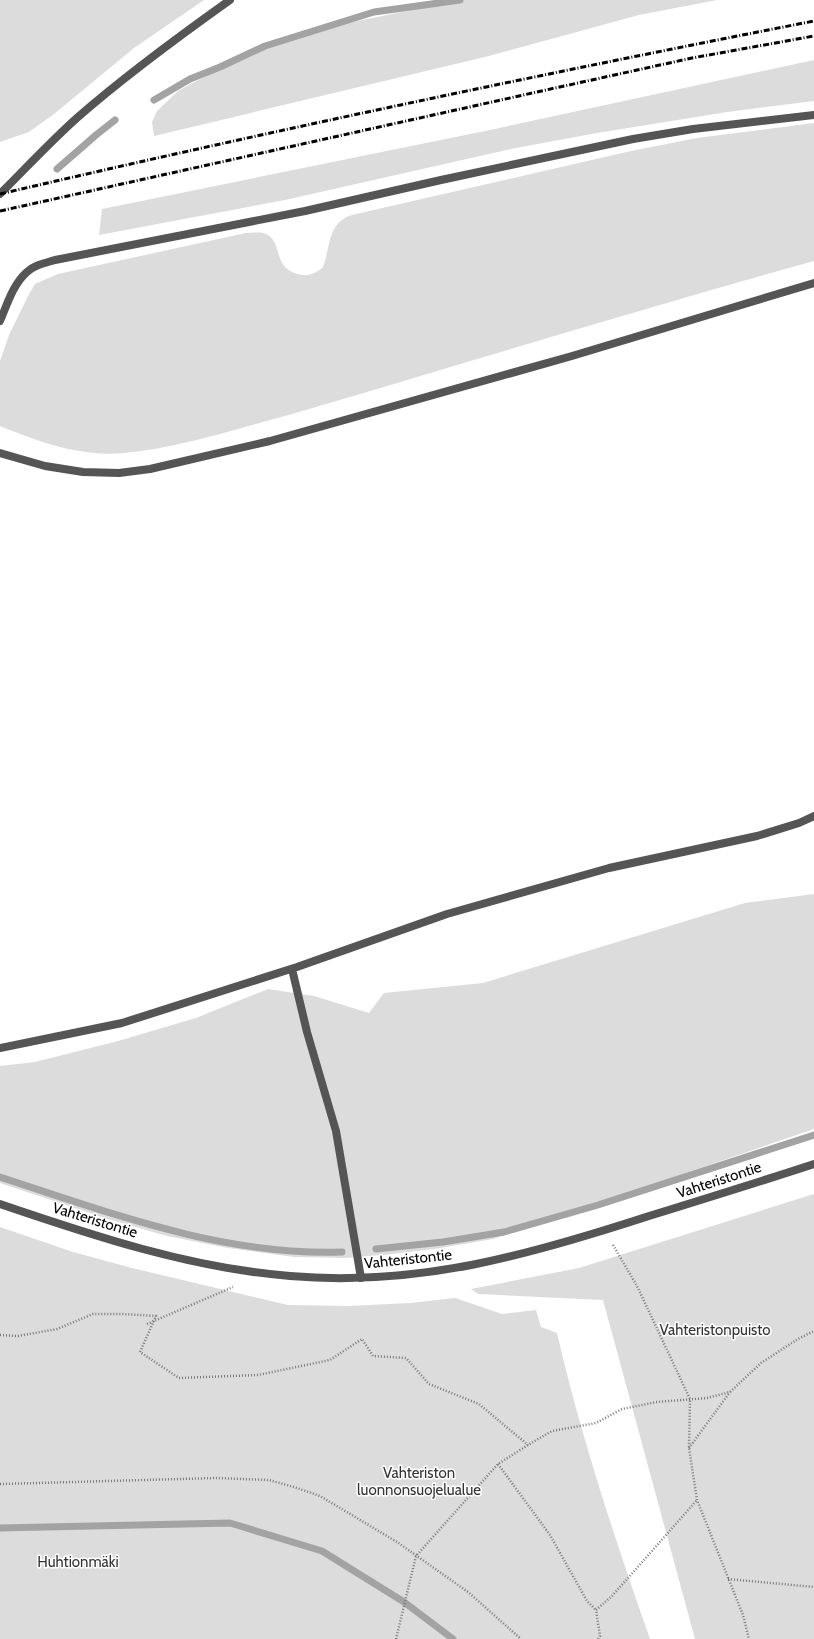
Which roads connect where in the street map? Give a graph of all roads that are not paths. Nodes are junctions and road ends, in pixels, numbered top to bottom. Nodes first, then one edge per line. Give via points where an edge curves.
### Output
1 (230, 0) edge
2 (814, 115) edge
3 (0, 194) edge
4 (814, 283) edge
5 (0, 321) edge
6 (0, 453) edge
7 (814, 816) edge
8 (292, 969) junction
9 (0, 1048) edge
10 (814, 1164) edge
11 (0, 1204) edge
12 (361, 1278) junction

1 - 3 street via 184,32 103,96
2 - 5 street via 692,129 633,139 305,211 55,260 39,265 20,278
4 - 6 street via 572,356 270,441 150,469 119,473 82,472 44,466
7 - 8 street via 757,836 609,868 447,914
8 - 9 street via 122,1023
8 - 12 street via 307,1032 336,1131
10 - 12 street, Vahteristontie via 514,1256 468,1267
11 - 12 street, Vahteristontie via 137,1248 248,1272

